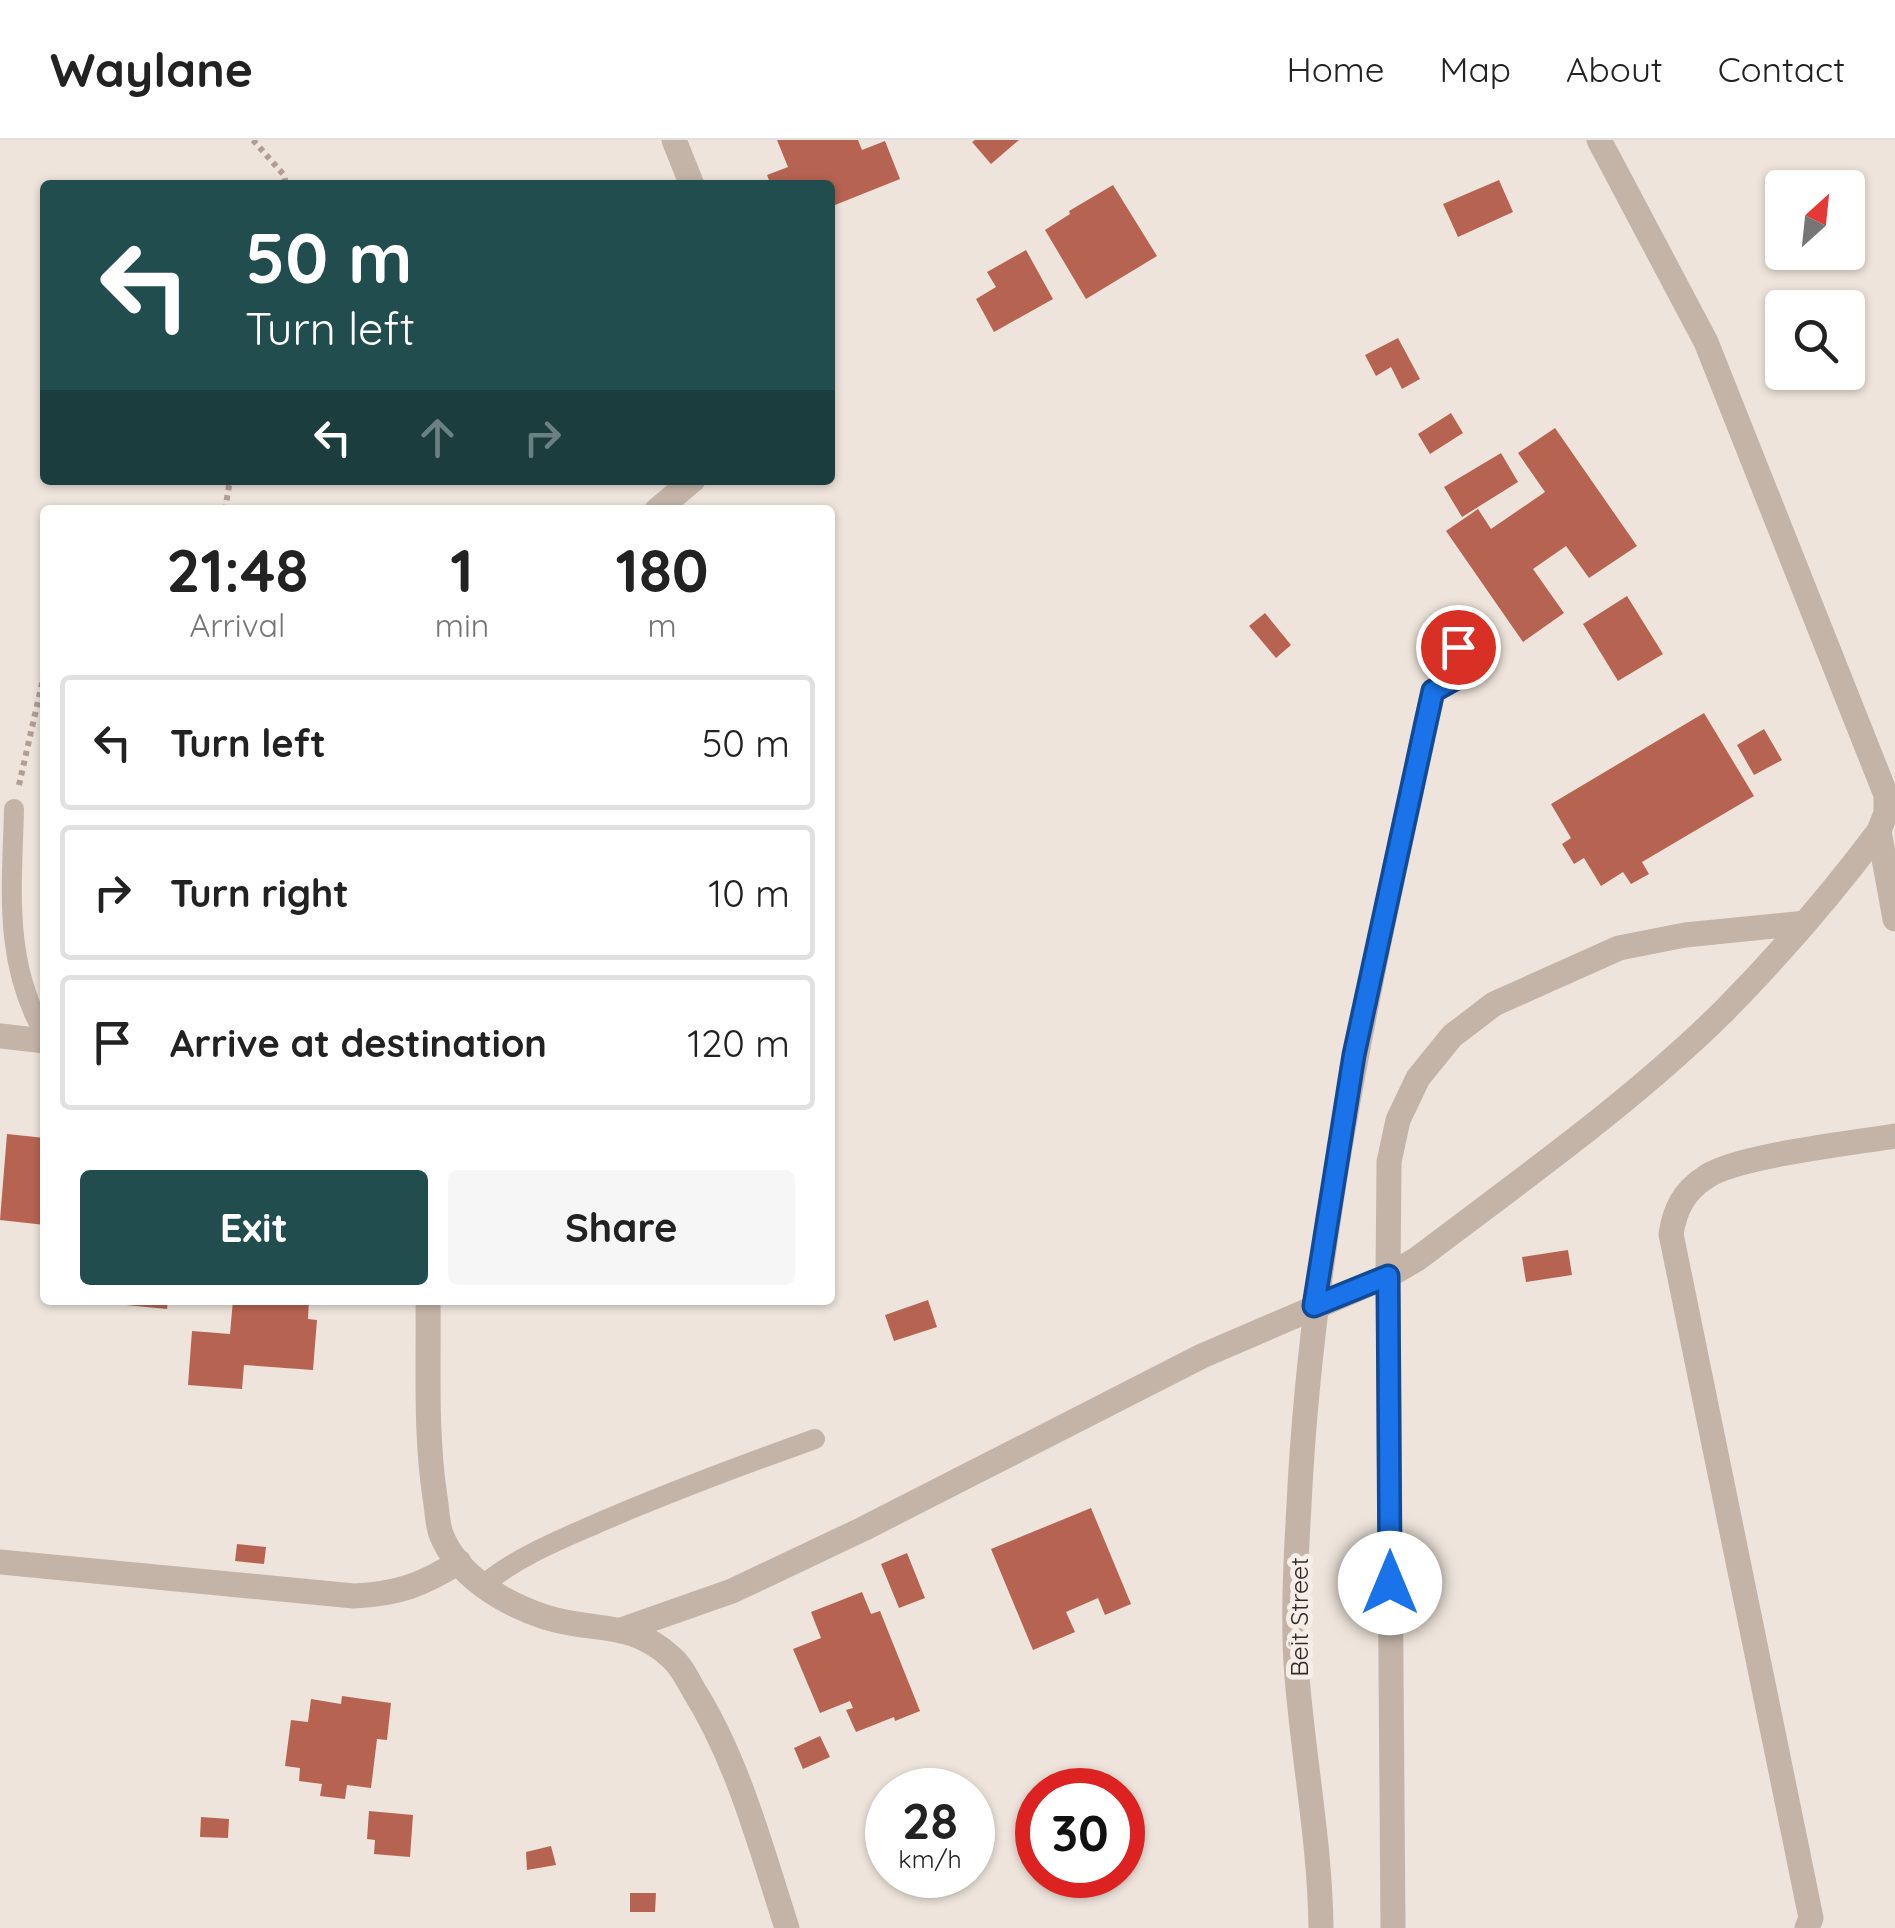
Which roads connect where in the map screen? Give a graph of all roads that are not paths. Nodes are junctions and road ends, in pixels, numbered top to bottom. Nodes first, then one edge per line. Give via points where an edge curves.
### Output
1 (674, 140) edge
2 (1600, 140) edge
3 (690, 180) edge
4 (687, 485) edge
5 (663, 505) edge
6 (1458, 647) dead end
7 (14, 809) road end
8 (1879, 831) junction
9 (1895, 919) edge
10 (1805, 923) junction
11 (40, 1028) edge
12 (0, 1036) edge
13 (40, 1038) edge
14 (1895, 1136) edge
15 (1388, 1276) junction
16 (428, 1305) edge
17 (1314, 1306) junction
18 (815, 1439) dead end
19 (0, 1562) edge
20 (459, 1562) junction
21 (483, 1586) junction
22 (624, 1629) junction
23 (1810, 1925) edge
24 (788, 1928) edge
25 (1320, 1928) edge
26 (1393, 1928) edge

1 - 3 street
2 - 8 street via 1706,342 1886,795
4 - 5 street
6 - 17 street, Beit Street via 1456,678 1433,691 1354,1055
7 - 11 lane via 11,926
8 - 9 street
8 - 10 street
10 - 15 street via 1724,1010 1633,1090
10 - 15 street via 1620,948 1494,1004 1452,1036 1418,1078 1398,1120 1389,1162
12 - 13 street
14 - 23 street via 1710,1174 1675,1211 1671,1234
15 - 17 street
15 - 26 street
16 - 20 street via 430,1465 441,1534
17 - 22 street via 732,1591
17 - 25 street, Beit Street via 1298,1504 1296,1660
18 - 21 lane via 571,1535 509,1564
19 - 20 street via 354,1596 392,1594
20 - 21 street
21 - 22 street via 546,1618
22 - 24 street via 675,1660 707,1711

